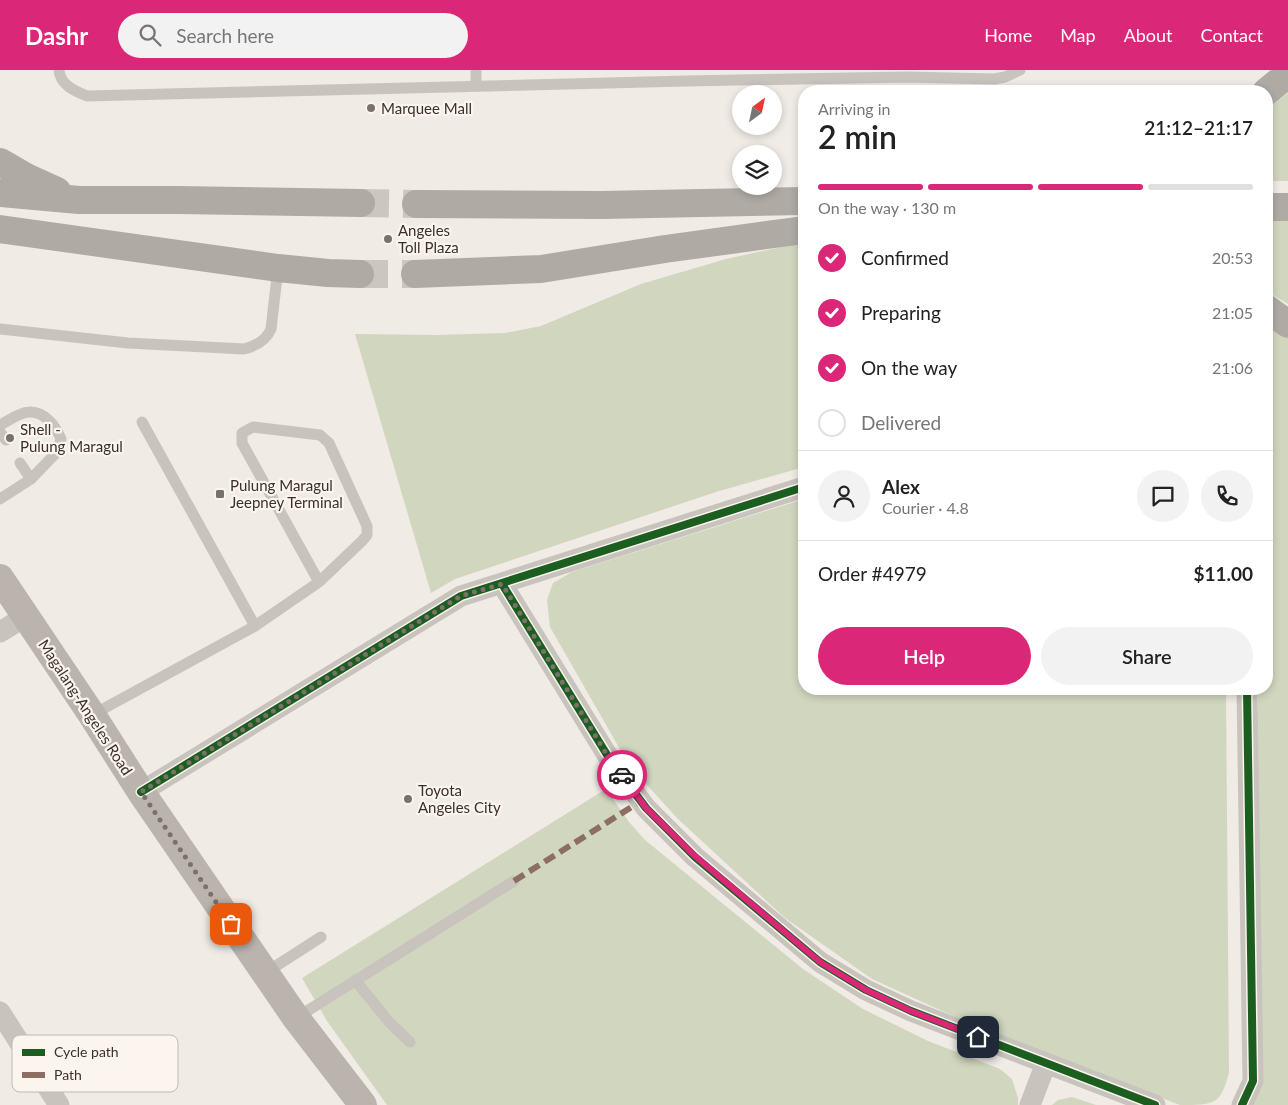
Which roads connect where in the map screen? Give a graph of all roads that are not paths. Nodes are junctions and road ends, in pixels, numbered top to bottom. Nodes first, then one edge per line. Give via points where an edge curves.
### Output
1 (59, 70) edge
2 (476, 70) edge
3 (1020, 70) edge
4 (907, 74) edge
5 (1288, 74) edge
6 (686, 76) edge
7 (476, 86) junction
8 (1273, 86) edge
9 (0, 162) edge
10 (0, 193) edge
11 (1273, 193) edge
12 (1288, 193) edge
13 (79, 200) junction
14 (798, 201) edge
15 (361, 203) tunnel mouth
16 (416, 204) tunnel mouth
17 (1273, 206) edge
18 (1288, 207) edge
19 (3, 231) edge
20 (798, 231) edge
21 (278, 268) junction
22 (360, 274) tunnel mouth
23 (415, 274) tunnel mouth
24 (1273, 313) edge
25 (1288, 324) edge
26 (0, 329) edge
27 (142, 422) dead end
28 (0, 426) edge
29 (20, 463) dead end
30 (31, 479) junction
31 (798, 489) edge
32 (0, 499) edge
33 (0, 578) edge
34 (319, 582) junction
35 (502, 584) junction
36 (26, 616) junction
37 (256, 626) junction
38 (0, 632) edge
39 (1247, 695) edge
40 (92, 715) junction
41 (141, 792) junction
42 (514, 882) dead end
43 (320, 937) dead end
44 (265, 973) junction
45 (355, 980) junction
46 (0, 1012) edge
47 (296, 1018) junction
48 (15, 1035) edge
49 (410, 1042) dead end
50 (1046, 1063) junction
51 (51, 1092) edge
52 (59, 1105) edge
53 (363, 1105) edge
54 (1030, 1105) edge
55 (1154, 1105) edge
56 (1242, 1105) edge

1 - 7 lane via 70,88 87,96
2 - 7 lane
3 - 4 lane via 994,78
4 - 6 lane
5 - 8 highway
6 - 7 lane
9 - 13 highway
10 - 13 highway
11 - 12 highway
13 - 15 highway
14 - 16 highway
17 - 18 highway
19 - 21 highway
20 - 23 highway via 541,270
21 - 22 highway
21 - 26 lane via 271,329 262,342 244,349 128,343
24 - 25 highway
27 - 37 lane
28 - 30 lane via 28,411 46,418 56,428 61,439 57,452
29 - 30 lane
30 - 32 lane
31 - 35 street
33 - 36 main road, Magalang-Angeles Road
34 - 34 lane via 362,541 367,534 367,526 329,444 320,435 253,427 242,433 242,443
34 - 37 lane
35 - 41 street via 461,596
35 - 50 street via 609,758 646,808 695,856 820,962 866,990 911,1011
36 - 38 street
36 - 40 main road, Magalang-Angeles Road
37 - 40 lane
39 - 56 street via 1253,1081
40 - 41 main road, Magalang-Angeles Road
41 - 44 main road, Magalang-Angeles Road
42 - 45 lane
43 - 44 lane
44 - 47 main road, Magalang-Angeles Road
45 - 47 lane
45 - 49 lane
46 - 48 street
47 - 53 main road, Magalang-Angeles Road
50 - 54 street
50 - 55 street
51 - 52 street

